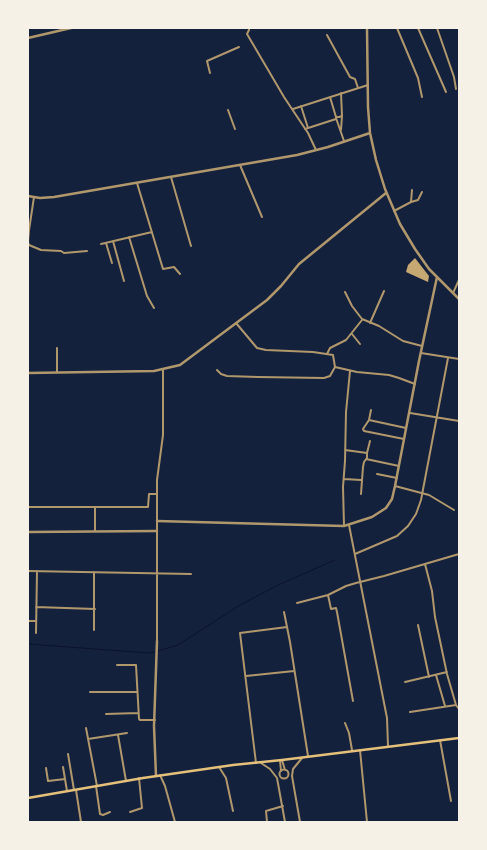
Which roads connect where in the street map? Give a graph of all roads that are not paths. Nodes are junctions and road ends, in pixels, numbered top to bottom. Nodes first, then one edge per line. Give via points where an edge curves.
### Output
1 (71, 28) edge
2 (249, 28) edge
3 (367, 28) edge
4 (397, 28) edge
5 (418, 28) edge
6 (438, 28) edge
7 (327, 36) dead end
8 (28, 38) edge
9 (239, 47) dead end
10 (210, 73) dead end
11 (368, 85) junction
12 (358, 88) junction
13 (456, 89) dead end
14 (446, 92) dead end
15 (341, 93) junction
16 (330, 97) junction
17 (422, 97) dead end
18 (301, 106) junction
19 (293, 109) junction
20 (228, 110) dead end
21 (342, 116) junction
22 (336, 118) junction
23 (234, 129) dead end
24 (307, 129) junction
25 (341, 130) junction
26 (370, 133) junction
27 (344, 141) junction
28 (316, 150) junction
29 (240, 165) junction
30 (171, 176) junction
31 (136, 182) junction
32 (412, 190) dead end
33 (422, 192) dead end
34 (386, 193) junction
35 (28, 196) edge
36 (34, 197) junction
37 (411, 202) junction
38 (394, 211) junction
39 (262, 217) dead end
40 (152, 232) junction
41 (129, 238) junction
42 (113, 241) junction
43 (106, 243) junction
44 (101, 244) dead end
45 (191, 246) dead end
46 (87, 250) dead end
47 (112, 263) dead end
48 (180, 274) dead end
49 (437, 277) junction
50 (124, 280) dead end
51 (459, 280) edge
52 (384, 290) dead end
53 (345, 292) dead end
54 (453, 294) junction
55 (459, 299) edge
56 (154, 308) dead end
57 (362, 319) junction
58 (236, 323) junction
59 (370, 323) junction
60 (352, 334) junction
61 (360, 344) dead end
62 (422, 346) junction
63 (57, 348) dead end
64 (421, 353) junction
65 (327, 354) junction
66 (448, 358) junction
67 (459, 359) edge
68 (335, 367) junction
69 (163, 370) junction
70 (217, 370) dead end
71 (350, 371) junction
72 (57, 372) junction
73 (28, 373) edge
74 (415, 384) junction
75 (371, 410) dead end
76 (410, 413) junction
77 (437, 418) junction
78 (369, 420) junction
79 (459, 421) edge
80 (406, 428) junction
81 (404, 439) junction
82 (370, 441) dead end
83 (346, 450) junction
84 (367, 453) junction
85 (366, 460) junction
86 (399, 466) junction
87 (377, 474) dead end
88 (397, 478) junction
89 (344, 479) junction
90 (361, 480) junction
91 (396, 486) junction
92 (422, 492) junction
93 (157, 494) junction
94 (361, 494) dead end
95 (28, 507) edge
96 (95, 508) junction
97 (454, 510) dead end
98 (157, 522) junction
99 (349, 524) junction
100 (344, 526) junction
101 (157, 531) junction
102 (28, 532) edge
103 (95, 532) junction
104 (355, 554) junction
105 (459, 554) edge
106 (425, 564) junction
107 (28, 571) edge
108 (37, 571) junction
109 (94, 572) junction
110 (156, 572) junction
111 (191, 574) dead end
112 (360, 582) junction
113 (328, 595) junction
114 (297, 603) dead end
115 (36, 607) junction
116 (95, 609) junction
117 (284, 612) dead end
118 (28, 621) edge
119 (36, 621) junction
120 (418, 625) dead end
121 (287, 627) junction
122 (94, 630) dead end
123 (36, 633) dead end
124 (157, 641) joint
125 (117, 665) dead end
126 (294, 671) junction
127 (447, 672) junction
128 (436, 675) junction
129 (246, 676) junction
130 (429, 676) junction
131 (405, 682) dead end
132 (90, 692) dead end
133 (137, 692) junction
134 (353, 701) dead end
135 (456, 705) junction
136 (445, 706) junction
137 (459, 709) edge
138 (410, 712) dead end
139 (138, 713) junction
140 (106, 714) dead end
141 (154, 720) junction
142 (345, 724) dead end
143 (86, 728) dead end
144 (127, 733) dead end
145 (118, 735) junction
146 (459, 738) edge
147 (88, 739) junction
148 (440, 740) junction
149 (388, 746) junction
150 (360, 749) junction
151 (352, 750) junction
152 (68, 754) dead end
153 (308, 756) junction
154 (302, 757) junction
155 (281, 760) junction
156 (256, 763) junction
157 (261, 763) junction
158 (63, 767) dead end
159 (219, 767) junction
160 (46, 768) dead end
161 (285, 770) junction
162 (280, 772) junction
163 (288, 772) junction
164 (160, 775) junction
165 (156, 776) junction
166 (292, 776) junction
167 (139, 778) junction
168 (277, 778) junction
169 (283, 778) junction
170 (286, 778) junction
171 (65, 779) junction
172 (126, 781) junction
173 (293, 783) junction
174 (279, 784) junction
175 (96, 786) junction
176 (75, 790) junction
177 (67, 791) junction
178 (28, 798) edge
179 (451, 801) dead end
180 (282, 806) junction
181 (233, 811) dead end
182 (110, 812) dead end
183 (130, 812) dead end
184 (81, 822) edge
185 (175, 822) edge
186 (267, 822) edge
187 (285, 822) edge
188 (300, 822) edge
189 (367, 822) edge

1 - 8 street
2 - 19 street via 247,34
3 - 11 street
4 - 17 street via 418,78
5 - 14 street
6 - 13 street
7 - 12 street via 350,77 355,79
9 - 10 street via 207,61
11 - 12 street
11 - 26 street
12 - 15 street
15 - 16 street
15 - 21 street
16 - 18 street
16 - 22 street
18 - 19 street
18 - 24 street
19 - 24 street
20 - 23 street
21 - 22 street
21 - 25 street
22 - 24 street
22 - 25 street
24 - 28 street
25 - 27 street
26 - 27 street
26 - 34 street
27 - 28 street
28 - 29 street
29 - 30 street
29 - 39 street
30 - 31 street
30 - 45 street
31 - 36 street via 54,197
31 - 40 street
32 - 37 street
33 - 37 street via 418,200
34 - 38 street
34 - 58 street via 299,264 270,297
35 - 36 street
36 - 46 street via 28,230 29,245 41,250 64,253
37 - 38 street
38 - 49 street via 406,236
40 - 41 street
40 - 48 street via 163,269 174,267
41 - 42 street
41 - 56 street via 147,296
42 - 43 street
42 - 50 street
43 - 44 street
43 - 47 street
49 - 54 street
49 - 62 street
51 - 54 street
52 - 59 street
53 - 57 street
54 - 55 street
57 - 59 street
57 - 60 street
58 - 65 street via 260,349
58 - 69 street via 180,365
59 - 62 street via 404,341
60 - 61 street
60 - 65 street via 330,348
62 - 64 street
63 - 72 street
64 - 66 street
64 - 74 street
65 - 68 street via 334,356
66 - 67 street
66 - 77 street
68 - 70 street via 330,376 324,378 227,376
68 - 71 street
69 - 72 street
69 - 93 street via 163,445 157,470
71 - 74 street via 389,375
71 - 83 street
72 - 73 street
74 - 76 street
75 - 78 street
76 - 77 street
76 - 80 street
77 - 79 street
77 - 92 street
78 - 80 street
78 - 81 street via 364,431
80 - 81 street
81 - 86 street
82 - 84 street
83 - 84 street
83 - 89 street
84 - 85 street
85 - 86 street
85 - 90 street via 362,467
86 - 88 street
87 - 88 street
88 - 91 street
89 - 90 street
89 - 100 street
90 - 94 street
91 - 92 street
91 - 99 street via 390,504 382,511
92 - 97 street
92 - 104 street via 416,514 404,531
93 - 96 street via 149,494 148,507
93 - 98 street
95 - 96 street
96 - 103 street
98 - 100 street
98 - 101 street
99 - 100 street
99 - 104 street
101 - 103 street
101 - 110 street
102 - 103 street
104 - 112 street
105 - 106 street
106 - 112 street
106 - 127 street
107 - 108 street
108 - 109 street
108 - 115 street
109 - 110 street
109 - 116 street
110 - 111 street
110 - 124 street
112 - 113 street
112 - 149 street via 387,718
113 - 114 street
113 - 134 street via 331,609 336,608 337,612
115 - 116 street
115 - 119 street
116 - 122 street
117 - 121 street
118 - 119 street
119 - 123 street
120 - 130 street
121 - 126 street
121 - 129 street via 240,633
124 - 141 street
125 - 133 street via 136,665
126 - 129 street
126 - 153 street
127 - 128 street
127 - 135 street
128 - 130 street
128 - 136 street
129 - 156 street
130 - 131 street
132 - 133 street
133 - 139 street
135 - 136 street
135 - 137 street
136 - 138 street
139 - 140 street
139 - 141 street via 139,720
141 - 165 street
142 - 151 street
143 - 147 street
144 - 145 street
145 - 147 street
145 - 172 street
146 - 148 main road
147 - 175 street
148 - 149 main road
148 - 179 street
149 - 150 main road
150 - 151 main road
150 - 189 street
151 - 153 main road
152 - 176 street
153 - 154 main road
154 - 155 main road
154 - 166 street via 293,769
155 - 157 main road
155 - 161 street
155 - 162 street
156 - 157 main road
156 - 159 main road
157 - 168 street
158 - 171 street
159 - 164 main road
159 - 181 street via 226,778
160 - 171 street via 48,780
161 - 162 street
161 - 163 street
162 - 168 street
162 - 169 street
163 - 166 street
163 - 170 street
164 - 165 main road
164 - 185 street
165 - 167 main road
166 - 173 street
167 - 172 main road
167 - 183 street via 142,808
168 - 174 street
169 - 170 street
169 - 174 street
170 - 173 street
171 - 177 street
172 - 175 main road
173 - 188 street
174 - 180 street
175 - 176 main road
175 - 182 street via 100,814
176 - 177 main road
176 - 184 street
177 - 178 main road
180 - 186 street via 266,811
180 - 187 street

